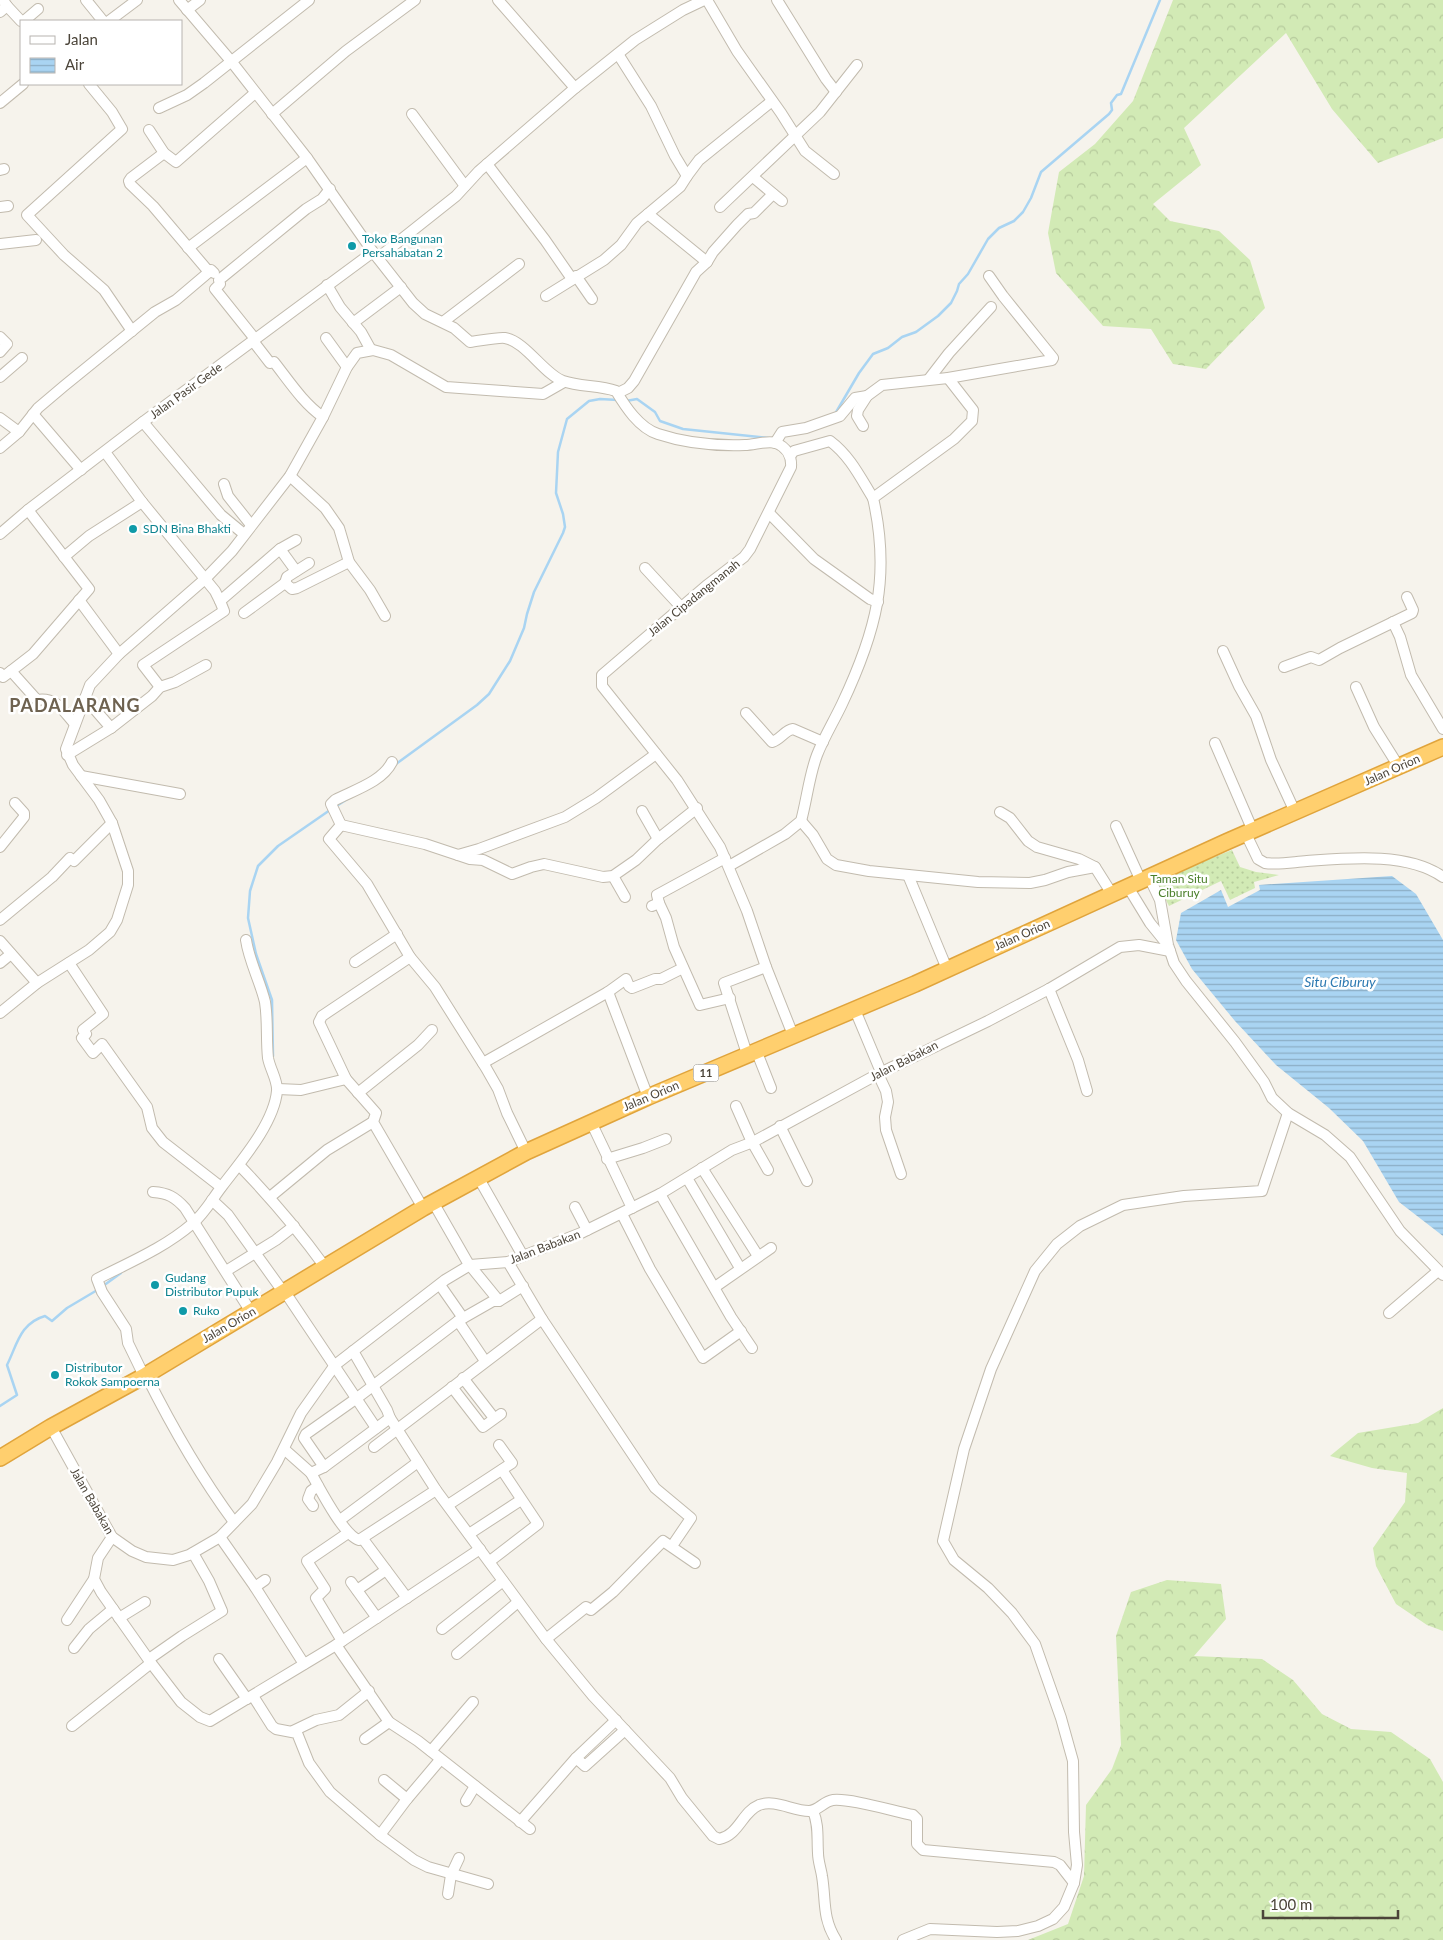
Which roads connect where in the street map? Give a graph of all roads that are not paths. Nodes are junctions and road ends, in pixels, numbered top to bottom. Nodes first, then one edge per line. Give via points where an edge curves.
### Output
1 (86, 0) edge
2 (137, 0) edge
3 (179, 0) edge
4 (200, 0) edge
5 (309, 0) edge
6 (415, 0) edge
7 (498, 0) edge
8 (706, 0) edge
9 (777, 0) edge
10 (3, 6) edge
11 (38, 9) dead end
12 (187, 10) junction
13 (22, 20) edge
14 (24, 20) edge
15 (101, 20) edge
16 (618, 54) junction
17 (231, 61) junction
18 (858, 65) dead end
19 (22, 85) edge
20 (90, 85) edge
21 (575, 88) junction
22 (836, 92) junction
23 (256, 93) junction
24 (772, 101) junction
25 (0, 103) edge
26 (159, 108) dead end
27 (272, 114) junction
28 (412, 114) dead end
29 (149, 130) dead end
30 (794, 135) junction
31 (164, 153) junction
32 (307, 158) junction
33 (487, 164) junction
34 (834, 174) dead end
35 (687, 176) junction
36 (753, 177) junction
37 (466, 186) junction
38 (330, 189) junction
39 (773, 194) junction
40 (782, 201) dead end
41 (720, 207) dead end
42 (648, 214) junction
43 (36, 240) dead end
44 (0, 244) edge
45 (188, 248) junction
46 (376, 255) junction
47 (707, 262) junction
48 (519, 264) dead end
49 (209, 272) junction
50 (989, 276) dead end
51 (574, 278) junction
52 (219, 280) junction
53 (327, 285) junction
54 (401, 287) junction
55 (546, 296) dead end
56 (592, 299) dead end
57 (991, 307) dead end
58 (353, 322) junction
59 (443, 322) junction
60 (132, 331) junction
61 (0, 337) edge
62 (326, 338) dead end
63 (254, 340) junction
64 (370, 350) junction
65 (0, 352) edge
66 (22, 358) dead end
67 (347, 367) junction
68 (0, 377) edge
69 (948, 378) junction
70 (929, 379) junction
71 (564, 382) junction
72 (867, 396) junction
73 (622, 400) junction
74 (33, 414) junction
75 (323, 417) junction
76 (0, 418) edge
77 (143, 422) junction
78 (863, 426) dead end
79 (18, 432) junction
80 (775, 442) junction
81 (0, 448) edge
82 (105, 452) junction
83 (790, 456) junction
84 (81, 470) junction
85 (290, 476) junction
86 (224, 484) dead end
87 (873, 498) junction
88 (142, 502) junction
89 (28, 510) junction
90 (769, 513) junction
91 (251, 525) junction
92 (0, 534) edge
93 (244, 534) junction
94 (296, 540) dead end
95 (280, 549) junction
96 (64, 557) junction
97 (349, 562) junction
98 (309, 563) dead end
99 (645, 568) dead end
100 (296, 571) junction
101 (205, 579) junction
102 (285, 583) junction
103 (1407, 597) dead end
104 (79, 600) junction
105 (220, 601) junction
106 (878, 602) junction
107 (681, 607) junction
108 (244, 613) dead end
109 (385, 616) dead end
110 (1393, 622) junction
111 (1223, 651) dead end
112 (120, 654) junction
113 (206, 666) dead end
114 (1284, 667) dead end
115 (11, 671) junction
116 (0, 673) edge
117 (160, 687) junction
118 (1356, 687) dead end
119 (85, 698) junction
120 (746, 713) dead end
121 (76, 724) junction
122 (111, 728) junction
123 (1443, 729) edge
124 (823, 742) junction
125 (1215, 743) dead end
126 (1443, 748) edge
127 (656, 754) junction
128 (67, 755) junction
129 (392, 762) dead end
130 (1399, 767) junction
131 (81, 776) junction
132 (180, 794) dead end
133 (15, 802) dead end
134 (697, 808) junction
135 (642, 811) dead end
136 (1000, 812) dead end
137 (1295, 812) junction
138 (801, 821) junction
139 (112, 824) junction
140 (341, 825) junction
141 (1116, 826) dead end
142 (1249, 832) junction
143 (758, 838) dead end
144 (658, 839) junction
145 (1, 844) edge
146 (767, 844) junction
147 (458, 854) junction
148 (727, 862) junction
149 (1095, 867) junction
150 (908, 875) junction
151 (613, 876) junction
152 (1443, 877) edge
153 (1139, 882) junction
154 (1112, 894) junction
155 (625, 898) dead end
156 (0, 920) edge
157 (397, 934) junction
158 (246, 940) dead end
159 (0, 941) edge
160 (1169, 948) junction
161 (11, 954) junction
162 (410, 957) junction
163 (355, 962) dead end
164 (0, 963) edge
165 (69, 963) junction
166 (766, 967) junction
167 (683, 968) junction
168 (947, 969) junction
169 (37, 983) junction
170 (1049, 990) junction
171 (608, 992) junction
172 (730, 998) junction
173 (855, 1010) junction
174 (0, 1012) edge
175 (432, 1030) dead end
176 (793, 1035) junction
177 (752, 1052) junction
178 (483, 1063) junction
179 (879, 1073) junction
180 (346, 1079) junction
181 (771, 1088) dead end
182 (280, 1089) junction
183 (1087, 1091) dead end
184 (358, 1093) junction
185 (648, 1097) junction
186 (736, 1106) dead end
187 (1288, 1113) junction
188 (373, 1122) junction
189 (591, 1122) junction
190 (780, 1126) junction
191 (666, 1139) dead end
192 (753, 1142) junction
193 (526, 1152) junction
194 (607, 1159) junction
195 (240, 1167) junction
196 (702, 1168) junction
197 (768, 1170) dead end
198 (901, 1174) dead end
199 (478, 1177) junction
200 (687, 1178) junction
201 (807, 1181) dead end
202 (221, 1187) junction
203 (154, 1192) dead end
204 (660, 1194) junction
205 (270, 1197) junction
206 (215, 1202) junction
207 (428, 1205) junction
208 (630, 1206) junction
209 (575, 1207) dead end
210 (622, 1214) junction
211 (196, 1223) junction
212 (294, 1226) junction
213 (586, 1228) junction
214 (771, 1248) dead end
215 (256, 1253) junction
216 (522, 1254) junction
217 (758, 1256) junction
218 (468, 1262) junction
219 (508, 1262) junction
220 (325, 1267) junction
221 (740, 1268) junction
222 (226, 1271) junction
223 (1441, 1273) edge
224 (440, 1285) junction
225 (523, 1286) junction
226 (715, 1287) junction
227 (285, 1292) junction
228 (498, 1301) junction
229 (251, 1312) junction
230 (1389, 1313) dead end
231 (542, 1319) junction
232 (460, 1320) junction
233 (741, 1331) junction
234 (752, 1348) dead end
235 (353, 1351) junction
236 (485, 1361) junction
237 (335, 1365) junction
238 (145, 1376) junction
239 (463, 1378) junction
240 (374, 1385) junction
241 (452, 1387) junction
242 (356, 1398) junction
243 (390, 1418) junction
244 (51, 1427) junction
245 (376, 1428) junction
246 (398, 1429) junction
247 (499, 1445) dead end
248 (374, 1447) dead end
249 (284, 1449) junction
250 (0, 1458) edge
251 (418, 1462) junction
252 (324, 1467) junction
253 (502, 1470) junction
254 (311, 1473) junction
255 (318, 1486) junction
256 (436, 1490) junction
257 (518, 1502) dead end
258 (448, 1505) junction
259 (312, 1506) dead end
260 (340, 1520) junction
261 (234, 1522) junction
262 (348, 1533) junction
263 (469, 1534) junction
264 (220, 1537) junction
265 (112, 1538) junction
266 (363, 1539) junction
267 (672, 1546) junction
268 (480, 1548) junction
269 (193, 1553) junction
270 (490, 1561) junction
271 (695, 1563) dead end
272 (386, 1570) junction
273 (94, 1579) junction
274 (265, 1580) dead end
275 (503, 1581) junction
276 (255, 1587) junction
277 (407, 1598) junction
278 (145, 1602) dead end
279 (518, 1602) junction
280 (116, 1614) junction
281 (377, 1618) junction
282 (67, 1620) dead end
283 (442, 1629) dead end
284 (546, 1639) junction
285 (339, 1643) junction
286 (74, 1648) dead end
287 (457, 1654) dead end
288 (219, 1659) dead end
289 (150, 1661) junction
290 (304, 1664) junction
291 (369, 1691) junction
292 (250, 1697) junction
293 (473, 1702) dead end
294 (616, 1720) junction
295 (389, 1722) junction
296 (72, 1726) dead end
297 (625, 1730) junction
298 (293, 1731) junction
299 (366, 1739) dead end
300 (431, 1752) junction
301 (576, 1758) junction
302 (440, 1760) junction
303 (384, 1780) dead end
304 (475, 1786) junction
305 (407, 1799) junction
306 (466, 1801) dead end
307 (814, 1811) junction
308 (520, 1822) junction
309 (530, 1829) dead end
310 (380, 1835) junction
311 (459, 1858) dead end
312 (451, 1875) junction
313 (488, 1884) dead end
314 (1074, 1884) junction
315 (448, 1894) dead end
316 (836, 1940) edge
317 (903, 1940) edge

1 - 15 street
2 - 15 street
3 - 12 street
4 - 12 street
5 - 17 street
6 - 27 street via 346,51
7 - 21 street
8 - 16 street, Jalan Pasir Gede via 683,10
8 - 24 street
9 - 22 street
10 - 13 street
11 - 14 street
12 - 17 street
16 - 21 street, Jalan Pasir Gede
16 - 35 street via 651,106
17 - 23 street
17 - 26 street via 187,95
18 - 22 street
19 - 25 street
20 - 60 street via 122,129 27,215 64,255 104,290
21 - 33 street, Jalan Pasir Gede
22 - 30 street via 820,112
23 - 27 street
23 - 31 street via 176,162
24 - 30 street
24 - 35 street via 699,160
27 - 32 street
28 - 37 street
29 - 31 street
30 - 34 street via 805,151
30 - 36 street
31 - 45 street via 129,181
32 - 38 street
32 - 45 street
33 - 37 street, Jalan Pasir Gede
33 - 51 street
35 - 42 street via 680,187
36 - 39 street
36 - 41 street
37 - 46 street, Jalan Pasir Gede
38 - 46 street
38 - 52 street via 322,199
39 - 40 street
39 - 47 street via 736,225
42 - 47 street
42 - 51 street via 604,260
43 - 44 street
45 - 49 street
46 - 53 street, Jalan Pasir Gede
46 - 54 street
47 - 73 street via 696,272
48 - 59 street
49 - 52 street via 211,270
49 - 60 street
50 - 69 street via 1052,359
51 - 55 street
51 - 56 street
52 - 63 street via 220,284 215,289
53 - 58 street
53 - 63 street, Jalan Pasir Gede
54 - 58 street
54 - 59 street via 425,314
57 - 70 street
58 - 64 street
59 - 71 street via 470,342 508,339
60 - 74 street
61 - 65 street via 7,345
62 - 67 street
63 - 75 street via 270,363 274,362 304,400
63 - 77 street, Jalan Pasir Gede
64 - 67 street via 357,353
64 - 71 street via 398,358 446,387 544,394
66 - 68 street
67 - 75 street
69 - 70 street
69 - 87 street via 973,410 972,421
70 - 72 street via 882,386
71 - 73 street via 609,388 616,391
72 - 78 street via 857,414
72 - 80 street via 855,398 840,416 806,428 782,432
73 - 80 street via 651,431 659,435 693,442 744,445
74 - 79 street
74 - 84 street
75 - 85 street
76 - 79 street
77 - 82 street, Jalan Pasir Gede
77 - 93 street via 221,515
79 - 81 street
80 - 83 street
82 - 84 street, Jalan Pasir Gede
82 - 88 street
83 - 87 street via 794,451 830,441 850,460
83 - 90 street, Jalan Cipadangmanah via 791,467
84 - 89 street, Jalan Pasir Gede
85 - 91 street
85 - 97 street via 325,508 339,528
86 - 91 street via 228,496
87 - 106 street via 881,564
88 - 96 street via 89,536
88 - 101 street
89 - 92 street, Jalan Pasir Gede
89 - 96 street
90 - 106 street via 814,559
90 - 107 street, Jalan Cipadangmanah via 744,556
91 - 93 street
93 - 101 street
94 - 95 street
95 - 100 street
95 - 105 street
96 - 104 street via 90,589
97 - 102 street via 297,588 292,589
97 - 109 street
98 - 100 street
99 - 107 street
100 - 102 street via 286,577
101 - 105 street
101 - 112 street
102 - 108 street
103 - 110 street via 1412,613
104 - 112 street
104 - 115 street via 34,654
105 - 117 street via 224,611 142,665
106 - 124 street via 867,645
107 - 127 street, Jalan Cipadangmanah via 602,675 602,686
110 - 114 street via 1319,660 1311,657
110 - 123 street via 1411,675
111 - 137 street via 1256,716 1271,760
112 - 119 street via 90,685
113 - 117 street
115 - 116 street via 4,677
115 - 121 street via 37,700 46,698 54,701
117 - 122 street
118 - 130 street via 1374,727
119 - 121 street
119 - 122 street
120 - 124 street via 772,742 793,729
121 - 128 street via 66,749
122 - 128 street
124 - 138 street
125 - 142 street
126 - 130 highway, Jalan Orion / 11
127 - 134 street
127 - 147 street via 565,817
128 - 131 street
129 - 140 street via 379,777 335,800 333,807
130 - 137 highway, Jalan Orion / 11
131 - 132 street
131 - 139 street
133 - 145 street via 24,813 23,818
134 - 144 street
134 - 148 street
135 - 144 street
136 - 149 street via 1010,818 1037,847 1079,858
137 - 142 highway, Jalan Orion / 11
138 - 146 street
138 - 150 street via 827,859 836,865
139 - 156 street via 74,861 70,858
139 - 165 street via 128,871 124,899 110,932
140 - 147 street
140 - 157 street via 329,839 367,884
141 - 153 street
142 - 152 street via 1258,859 1265,863 1391,859 1420,866
142 - 153 highway, Jalan Orion / 11
143 - 146 street
144 - 151 street
146 - 148 street
147 - 151 street via 484,860 512,874 544,864 603,877
148 - 166 street
148 - 167 street via 657,895 656,905 666,918
149 - 150 street via 1030,883
149 - 154 street
150 - 168 street
151 - 155 street
153 - 154 highway, Jalan Orion / 11
153 - 160 street via 1150,923
153 - 160 street via 1162,906
154 - 168 highway, Jalan Orion / 11
157 - 162 street
157 - 163 street
158 - 182 street via 268,1021 268,1060
159 - 161 street
160 - 170 street, Jalan Babakan via 1124,945
160 - 187 street via 1186,981 1235,1042 1272,1098
161 - 164 street
161 - 169 street
162 - 178 street via 435,987
162 - 180 street via 320,1019
165 - 169 street
165 - 202 street via 103,1014 83,1030 86,1034 82,1038 93,1053 102,1044 147,1107 154,1133 162,1142
166 - 172 street via 724,983
166 - 176 street
167 - 171 street via 632,988 626,979
167 - 172 street via 700,1005
168 - 173 highway, Jalan Orion / 11
169 - 174 street
170 - 179 street, Jalan Babakan
170 - 183 street
171 - 178 street
171 - 185 street
172 - 177 street
173 - 176 highway, Jalan Orion / 11
173 - 179 street
175 - 184 street
176 - 177 highway, Jalan Orion / 11
177 - 181 street
177 - 185 highway, Jalan Orion / 11
178 - 193 street
179 - 190 street, Jalan Babakan
179 - 198 street via 888,1102 886,1130
180 - 182 street via 301,1090
180 - 184 street
182 - 195 street via 268,1120
184 - 188 street via 376,1113
185 - 189 highway, Jalan Orion / 11
186 - 192 street
187 - 223 street via 1326,1135 1350,1156 1400,1231
187 - 314 street via 1262,1190 1123,1205 1080,1226 1057,1244 1035,1271 1021,1300 991,1369 964,1449 943,1541 954,1560 988,1588 1035,1644 1062,1718 1073,1760 1077,1865
188 - 205 street via 327,1150
188 - 207 street
189 - 193 highway, Jalan Orion / 11
189 - 194 street
190 - 192 street, Jalan Babakan
190 - 201 street
191 - 194 street
192 - 196 street, Jalan Babakan
192 - 197 street
193 - 199 highway, Jalan Orion / 11
194 - 208 street
195 - 202 street
195 - 205 street
196 - 200 street, Jalan Babakan
196 - 217 street
199 - 207 highway, Jalan Orion / 11
199 - 216 street
200 - 204 street, Jalan Babakan
200 - 221 street
202 - 206 street
203 - 211 street via 166,1192 176,1198
204 - 208 street, Jalan Babakan
204 - 226 street
205 - 212 street
206 - 211 street
206 - 215 street
207 - 218 street
207 - 220 highway, Jalan Orion / 11
208 - 210 street, Jalan Babakan
209 - 213 street
210 - 213 street, Jalan Babakan
210 - 233 street via 650,1269 703,1358
211 - 222 street
211 - 238 street via 149,1254 97,1279 126,1329 128,1343
212 - 215 street
212 - 220 street
213 - 216 street, Jalan Babakan
214 - 217 street
215 - 222 street
215 - 227 street
216 - 219 street, Jalan Babakan
217 - 221 street
218 - 219 street, Jalan Babakan
218 - 224 street, Jalan Babakan
218 - 228 street
219 - 225 street
220 - 227 highway, Jalan Orion / 11
221 - 226 street
222 - 229 street
223 - 230 street
224 - 232 street
224 - 235 street, Jalan Babakan
225 - 228 street
225 - 231 street
226 - 233 street
227 - 229 highway, Jalan Orion / 11
227 - 237 street
228 - 232 street
229 - 238 highway, Jalan Orion / 11
231 - 236 street
231 - 267 street via 655,1488 691,1518
232 - 236 street
232 - 240 street
233 - 234 street
235 - 237 street, Jalan Babakan
235 - 240 street
236 - 239 street
237 - 242 street
237 - 249 street, Jalan Babakan via 301,1413
238 - 244 highway, Jalan Orion / 11
238 - 261 street via 177,1436
239 - 241 street
239 - 241 street via 497,1416 483,1427
240 - 242 street
240 - 243 street
241 - 246 street
242 - 245 street
242 - 252 street via 304,1436
243 - 245 street
243 - 246 street
244 - 250 highway, Jalan Orion / 11
244 - 265 street, Jalan Babakan
245 - 252 street
246 - 248 street
246 - 251 street
247 - 253 street via 512,1463
249 - 254 street
249 - 261 street, Jalan Babakan via 252,1504
251 - 256 street
251 - 260 street
252 - 254 street
253 - 258 street
253 - 270 street via 538,1524
254 - 255 street
255 - 259 street via 309,1494
255 - 260 street
256 - 258 street
256 - 266 street
257 - 263 street
258 - 263 street
260 - 262 street
261 - 264 street, Jalan Babakan
262 - 266 street
262 - 285 street via 307,1562 325,1590 316,1598
263 - 268 street
264 - 269 street, Jalan Babakan
264 - 276 street
265 - 269 street, Jalan Babakan via 153,1559 173,1560
265 - 273 street via 98,1558
266 - 272 street
267 - 271 street
267 - 284 street via 663,1541 613,1592 591,1610 586,1607
268 - 270 street
268 - 277 street
269 - 289 street via 222,1611
270 - 275 street
272 - 277 street
272 - 281 street via 354,1586
273 - 280 street
273 - 282 street
274 - 276 street
275 - 279 street
275 - 283 street
276 - 290 street
277 - 281 street
278 - 280 street
279 - 284 street
279 - 287 street
280 - 286 street via 89,1629
280 - 289 street
281 - 285 street
284 - 294 street
285 - 290 street
285 - 291 street
288 - 292 street
289 - 292 street via 181,1702 203,1719 212,1720
289 - 296 street
290 - 292 street
291 - 295 street
291 - 298 street via 339,1715 316,1720
292 - 298 street via 272,1726
293 - 300 street
294 - 297 street
294 - 301 street
295 - 299 street
295 - 300 street
297 - 301 street via 585,1766
297 - 307 street via 670,1778 682,1798 719,1839 732,1834 760,1805
298 - 310 street via 299,1736 309,1762 330,1792
300 - 302 street
301 - 308 street
302 - 304 street
302 - 305 street
303 - 305 street
304 - 306 street
304 - 308 street
305 - 310 street
307 - 314 street via 831,1800 913,1814 917,1819 917,1844 923,1850 1054,1862
307 - 316 street via 824,1909 829,1929
308 - 309 street
310 - 312 street via 414,1860
311 - 312 street
312 - 313 street
312 - 315 street
314 - 317 street via 1064,1906 1053,1919 1038,1926 997,1932 930,1929

